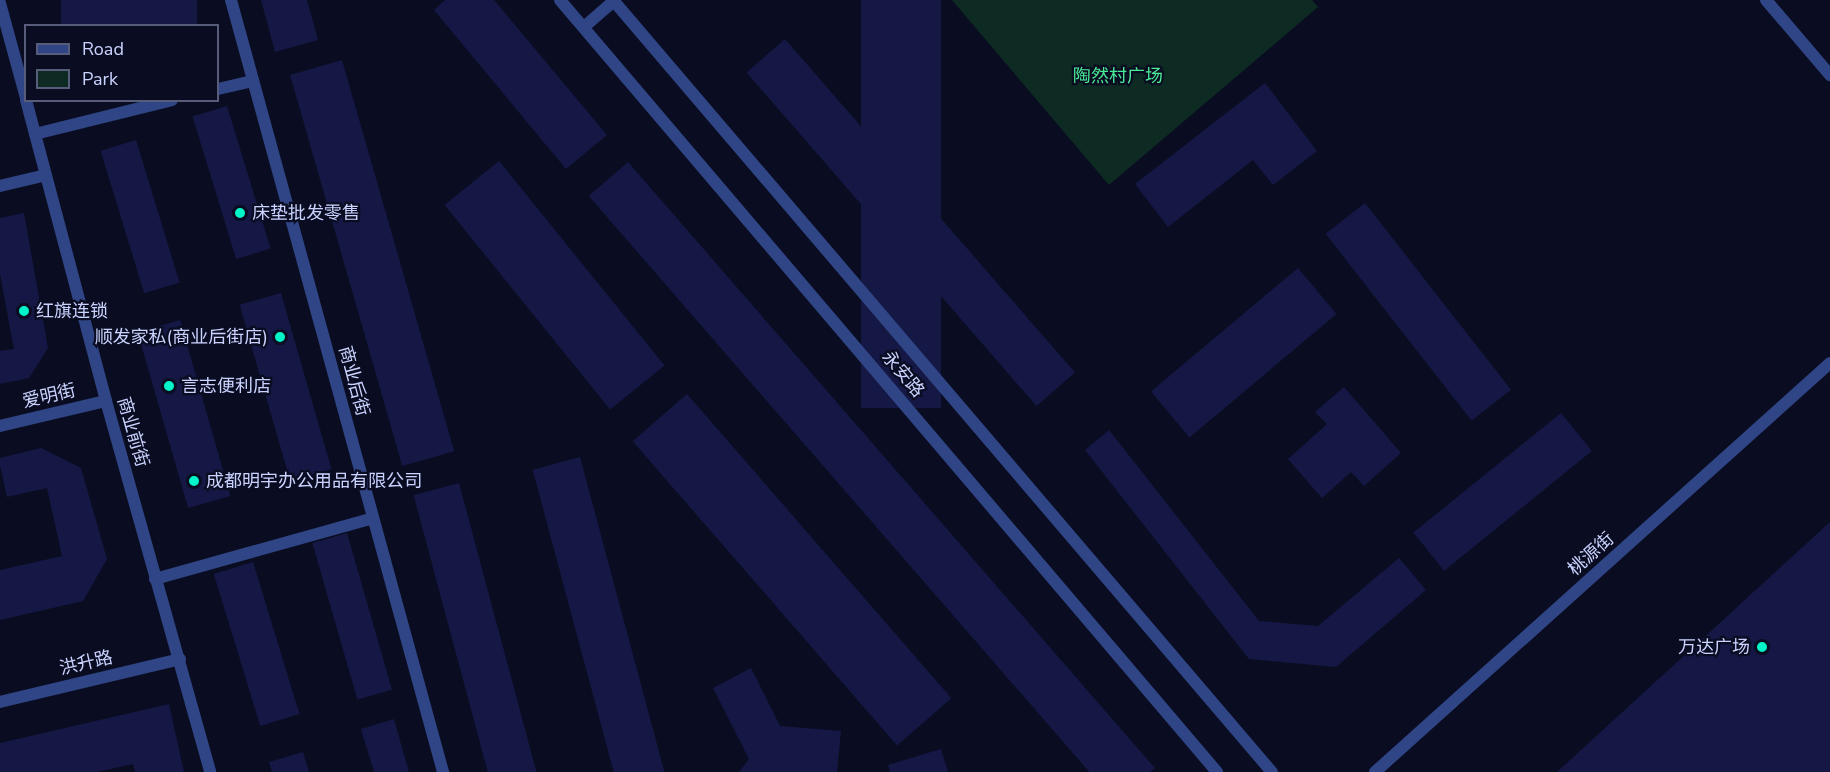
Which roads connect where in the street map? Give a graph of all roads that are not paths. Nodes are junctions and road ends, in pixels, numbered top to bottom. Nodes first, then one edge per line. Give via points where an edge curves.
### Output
1 (231, 0) edge
2 (560, 0) edge
3 (614, 0) edge
4 (1766, 0) edge
5 (0, 3) edge
6 (584, 27) junction
7 (1830, 75) edge
8 (253, 81) junction
9 (219, 89) edge
10 (24, 92) edge
11 (27, 102) edge
12 (164, 102) edge
13 (35, 134) junction
14 (46, 176) junction
15 (0, 186) edge
16 (1830, 363) edge
17 (106, 401) junction
18 (0, 426) edge
19 (373, 518) junction
20 (155, 579) junction
21 (180, 659) junction
22 (0, 702) edge
23 (210, 772) edge
24 (443, 772) edge
25 (1217, 772) edge
26 (1272, 772) edge
27 (1375, 772) edge

1 - 8 street, 商业后街
2 - 6 street, 永安路
3 - 6 street
3 - 26 street
4 - 7 street
5 - 10 street, 商业前街
6 - 25 street, 永安路
8 - 9 street
8 - 19 street, 商业后街
11 - 13 street, 商业前街
12 - 13 street
13 - 14 street, 商业前街
14 - 15 street
14 - 17 street, 商业前街
16 - 27 street, 桃源街
17 - 18 street, 爱明街
17 - 20 street, 商业前街
19 - 20 street
19 - 24 street, 商业后街
20 - 21 street, 商业前街
21 - 22 street, 洪升路
21 - 23 street, 商业前街

